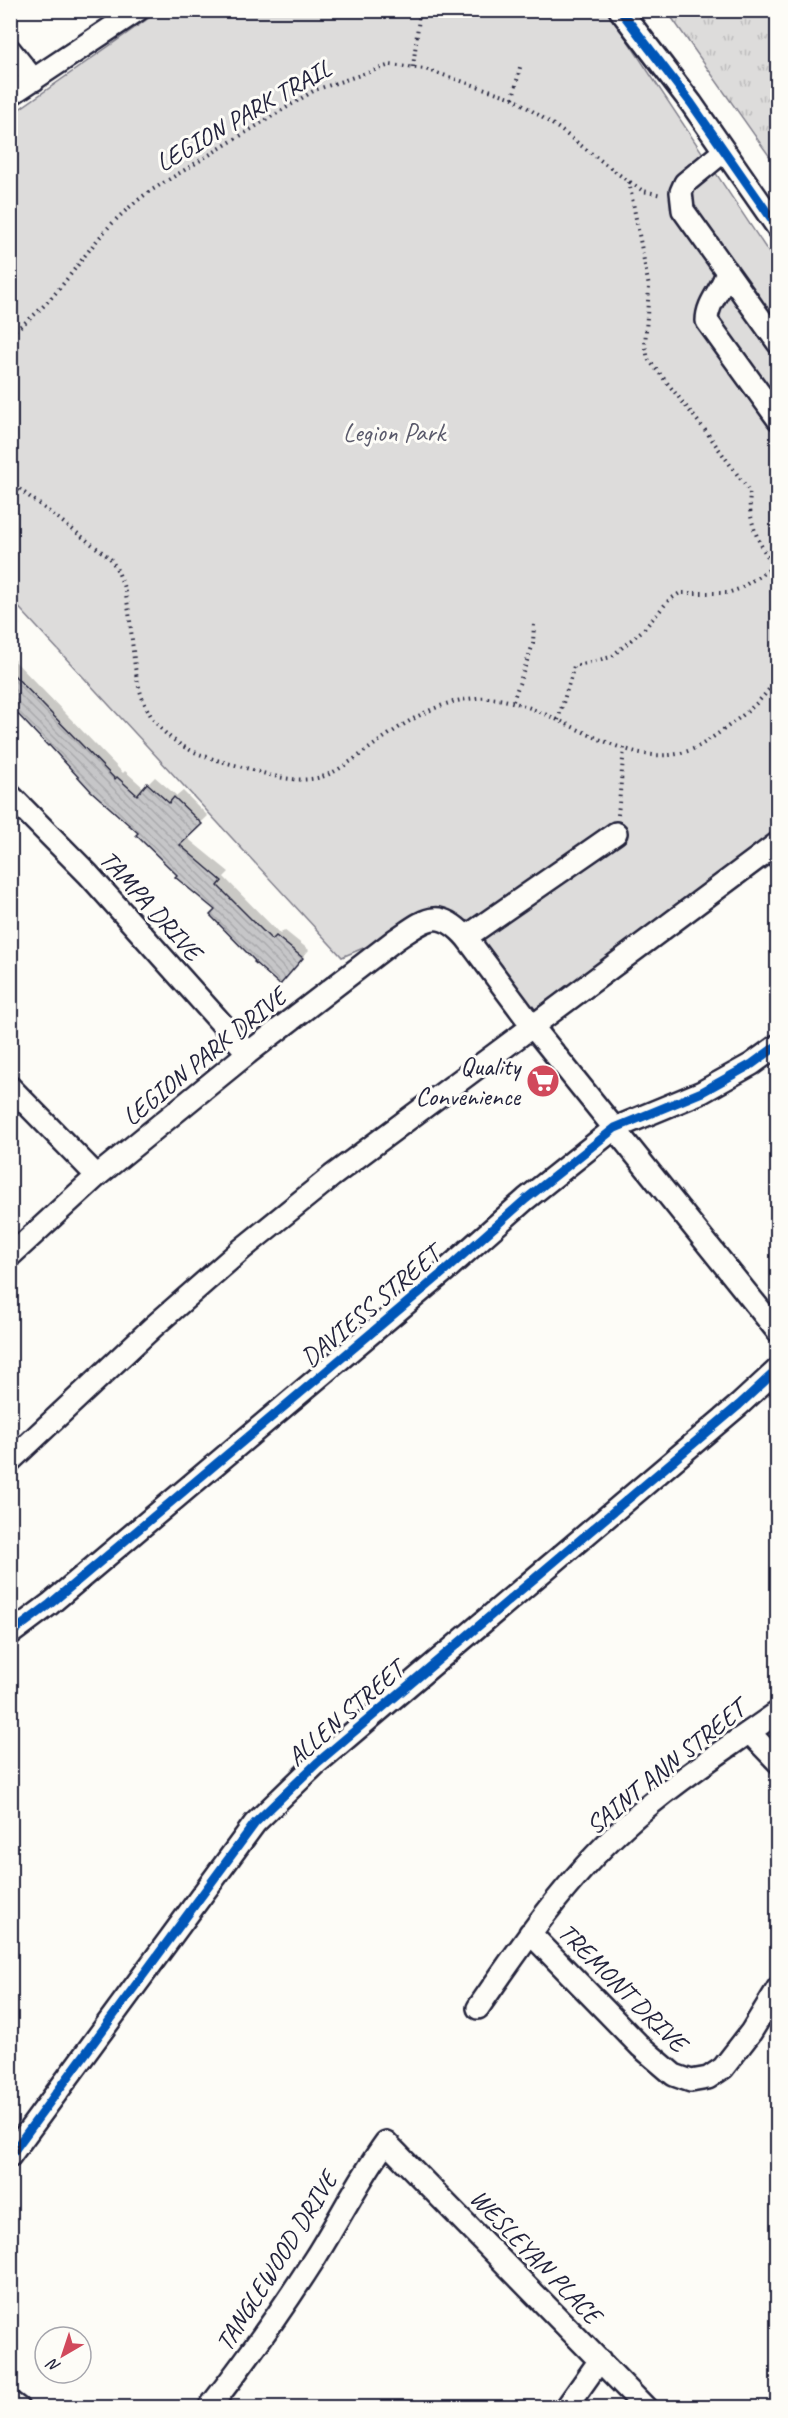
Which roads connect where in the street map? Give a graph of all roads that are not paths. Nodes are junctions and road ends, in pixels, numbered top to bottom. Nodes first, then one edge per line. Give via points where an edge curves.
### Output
1 (138, 10) edge
2 (620, 10) edge
3 (10, 50) edge
4 (34, 80) junction
5 (12, 92) edge
6 (724, 151) junction
7 (777, 228) edge
8 (727, 271) junction
9 (777, 343) edge
10 (777, 419) edge
11 (10, 795) edge
12 (616, 833) road end
13 (777, 843) edge
14 (466, 938) junction
15 (534, 1027) junction
16 (777, 1046) edge
17 (248, 1053) junction
18 (10, 1087) edge
19 (615, 1128) junction
20 (97, 1176) junction
21 (10, 1256) edge
22 (777, 1332) edge
23 (777, 1369) edge
24 (10, 1461) edge
25 (10, 1634) edge
26 (777, 1712) edge
27 (749, 1732) junction
28 (777, 1762) edge
29 (530, 1933) junction
30 (777, 1988) edge
31 (478, 2008) dead end
32 (386, 2142) joint
33 (10, 2156) edge
34 (600, 2360) junction
35 (10, 2402) edge
36 (18, 2408) edge
37 (209, 2408) edge
38 (566, 2408) edge
39 (646, 2408) edge

1 - 4 street
2 - 6 street
3 - 4 street
4 - 5 street
6 - 7 street
6 - 8 street via 686,183 680,197 690,223
8 - 9 street
8 - 10 street via 707,310 707,321
11 - 17 street, TAMPA DRIVE via 88,874
12 - 14 street
13 - 15 street
14 - 15 street
14 - 17 street, LEGION PARK DRIVE via 443,919 419,925
15 - 19 street
15 - 24 street via 332,1176 242,1249
16 - 19 street, DAVIESS STREET via 702,1092
17 - 20 street, LEGION PARK DRIVE
18 - 20 street
19 - 22 street
19 - 25 street, DAVIESS STREET
20 - 21 street, LEGION PARK DRIVE
23 - 33 street, ALLEN STREET via 317,1763 255,1823
26 - 27 street, SAINT ANN STREET
27 - 28 street
27 - 29 street, SAINT ANN STREET via 624,1827 558,1896
29 - 30 street, TREMONT DRIVE via 640,2046 674,2075 691,2081 708,2078 723,2068 751,2032
29 - 31 street, SAINT ANN STREET
32 - 34 street, WESLEYAN PLACE
32 - 37 street, TANGLEWOOD DRIVE via 257,2347
34 - 38 street
34 - 39 street, WESLEYAN PLACE
35 - 36 street

